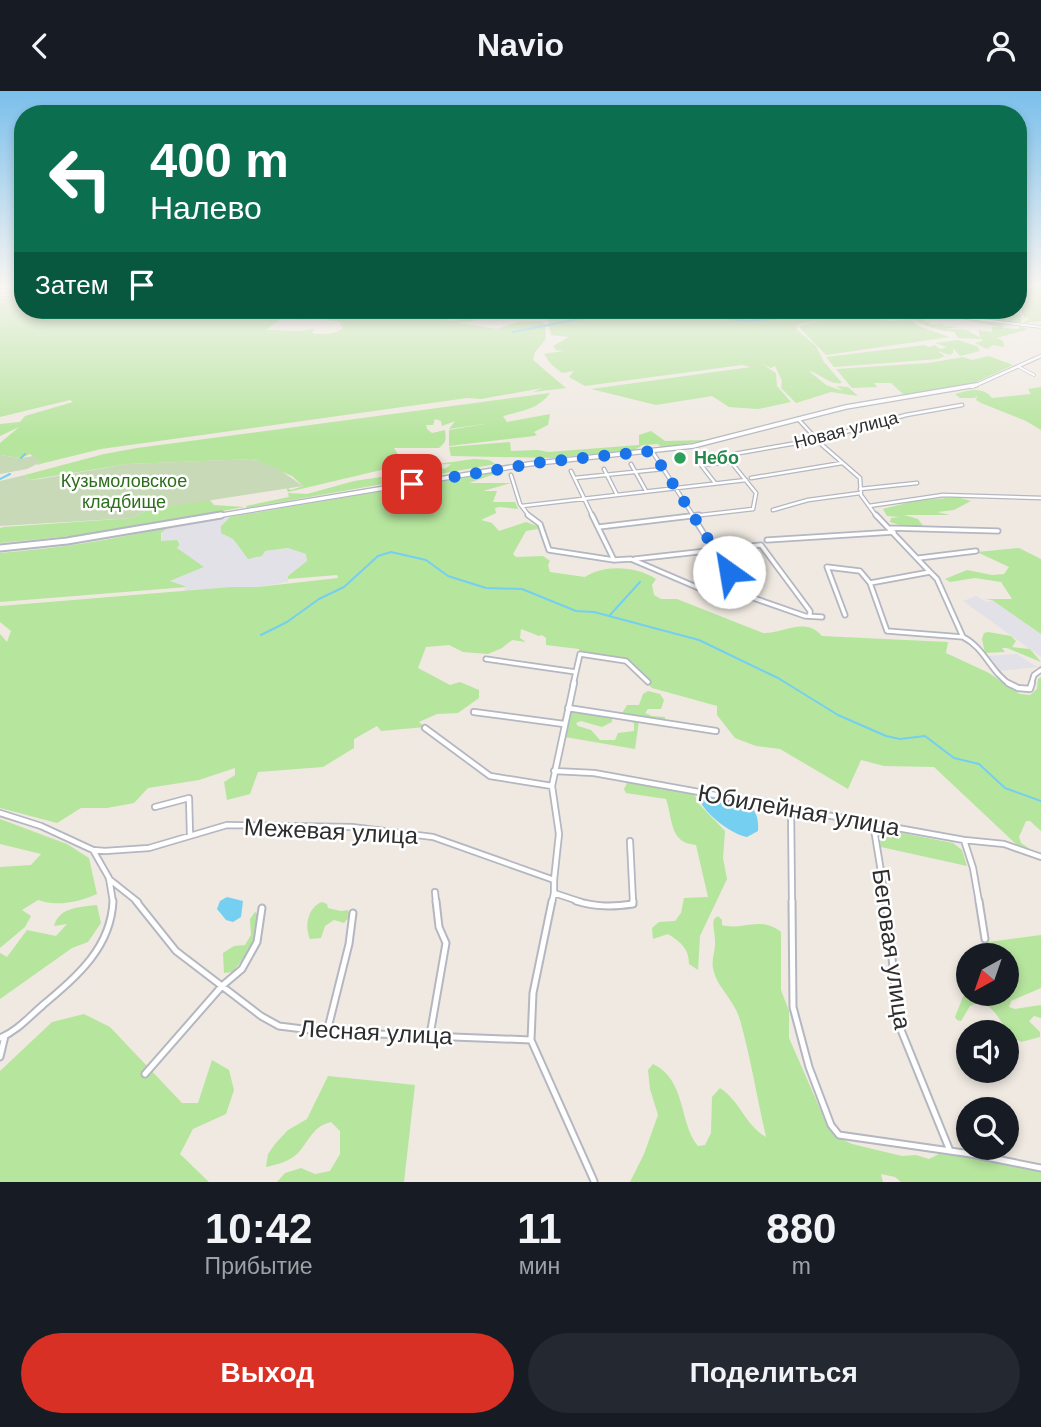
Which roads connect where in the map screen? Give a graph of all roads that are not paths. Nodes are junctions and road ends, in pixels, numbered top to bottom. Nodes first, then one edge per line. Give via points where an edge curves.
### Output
1 (1041, 356) edge
2 (1018, 367) junction
3 (1034, 375) dead end
4 (962, 405) dead end
5 (798, 419) junction
6 (817, 439) junction
7 (652, 451) junction
8 (721, 451) dead end
9 (708, 455) dead end
10 (714, 463) junction
11 (842, 463) junction
12 (631, 464) dead end
13 (604, 469) dead end
14 (663, 469) junction
15 (570, 471) dead end
16 (635, 471) junction
17 (606, 474) junction
18 (511, 475) dead end
19 (575, 478) junction
20 (748, 479) junction
21 (917, 483) dead end
22 (715, 484) junction
23 (677, 488) junction
24 (646, 491) junction
25 (860, 491) junction
26 (617, 495) junction
27 (585, 498) junction
28 (1041, 498) edge
29 (522, 506) junction
30 (869, 506) junction
31 (773, 510) dead end
32 (694, 516) junction
33 (599, 527) junction
34 (889, 528) junction
35 (998, 531) dead end
36 (894, 532) junction
37 (767, 540) dead end
38 (0, 548) edge
39 (715, 549) junction
40 (975, 551) dead end
41 (918, 558) junction
42 (631, 559) junction
43 (614, 560) junction
44 (931, 572) junction
45 (946, 582) dead end
46 (870, 583) junction
47 (939, 583) junction
48 (742, 594) junction
49 (845, 615) dead end
50 (810, 616) junction
51 (822, 617) dead end
52 (963, 637) junction
53 (486, 659) dead end
54 (1041, 670) edge
55 (576, 672) junction
56 (648, 682) dead end
57 (568, 708) junction
58 (474, 712) dead end
59 (564, 724) junction
60 (425, 728) dead end
61 (716, 731) dead end
62 (554, 771) junction
63 (552, 786) junction
64 (155, 807) dead end
65 (791, 807) junction
66 (0, 813) edge
67 (873, 823) junction
68 (190, 835) junction
69 (629, 841) dead end
70 (964, 841) junction
71 (93, 850) junction
72 (1041, 857) edge
73 (109, 879) junction
74 (554, 880) junction
75 (435, 892) dead end
76 (554, 893) junction
77 (262, 908) dead end
78 (353, 913) dead end
79 (985, 939) dead end
80 (222, 986) junction
81 (327, 1032) junction
82 (430, 1035) junction
83 (2, 1037) edge
84 (531, 1040) junction
85 (0, 1056) edge
86 (145, 1075) dead end
87 (950, 1150) junction
88 (1041, 1168) edge
89 (594, 1181) edge

1 - 2 main road
2 - 3 street
2 - 5 main road via 970,388
4 - 6 street, Новая улица
5 - 6 street
5 - 7 main road via 714,441
6 - 8 street, Новая улица via 730,455
6 - 11 street
7 - 14 street
7 - 38 main road via 529,464 89,538
9 - 10 street
10 - 20 street via 731,462
10 - 22 street via 701,465
11 - 20 street
11 - 25 street via 860,478
12 - 16 street
13 - 17 street
14 - 16 street
14 - 23 street
15 - 19 street
16 - 17 street
16 - 24 street
17 - 19 street
17 - 26 street
18 - 29 street
19 - 27 street
20 - 22 street
20 - 32 street via 756,493 753,509
21 - 25 street
22 - 23 street
23 - 24 street
23 - 32 street
24 - 26 street
25 - 30 street
25 - 31 street
26 - 27 street
27 - 29 street
27 - 33 street
28 - 30 street via 943,495
29 - 43 street via 526,518 540,524 551,551
30 - 34 street
32 - 33 street
32 - 39 street
33 - 43 street
34 - 35 street
34 - 36 street
36 - 37 street
36 - 41 street
39 - 42 street
39 - 48 street
39 - 50 street via 761,545
40 - 41 street
41 - 44 street
42 - 43 street
42 - 48 street via 708,592
44 - 46 street
44 - 47 street
45 - 47 street
46 - 49 street via 860,571 827,567
46 - 52 street via 887,631
47 - 52 street
48 - 50 street
50 - 51 street
52 - 54 street via 974,640 1012,687 1031,689 1034,675
53 - 55 street
55 - 56 street via 580,654 626,661
55 - 57 street
57 - 59 street
57 - 61 street
58 - 59 street
59 - 62 street
60 - 63 street via 489,775
62 - 63 street
62 - 65 street, Юбилейная улица via 594,773
63 - 74 street via 559,834
64 - 68 street via 189,798
65 - 67 street, Юбилейная улица
65 - 87 street via 793,1007 831,1125 846,1137
66 - 71 street
67 - 70 street, Юбилейная улица
67 - 87 street, Беговая улица via 899,1025
68 - 71 street, Межевая улица via 149,848
68 - 74 street, Межевая улица via 240,825 414,833
69 - 76 street via 633,904 602,908
70 - 72 street, Юбилейная улица via 1016,845
70 - 79 street
71 - 73 street
73 - 80 street, Лесная улица via 140,904 176,951
73 - 83 street via 112,911 102,949 51,999
74 - 76 street
75 - 82 street via 446,943
76 - 84 street via 533,993
77 - 80 street via 254,947 242,969
78 - 81 street
80 - 81 street, Лесная улица via 279,1026
80 - 86 street
81 - 82 street, Лесная улица
82 - 84 street, Лесная улица
83 - 85 street
84 - 89 street
87 - 88 street

